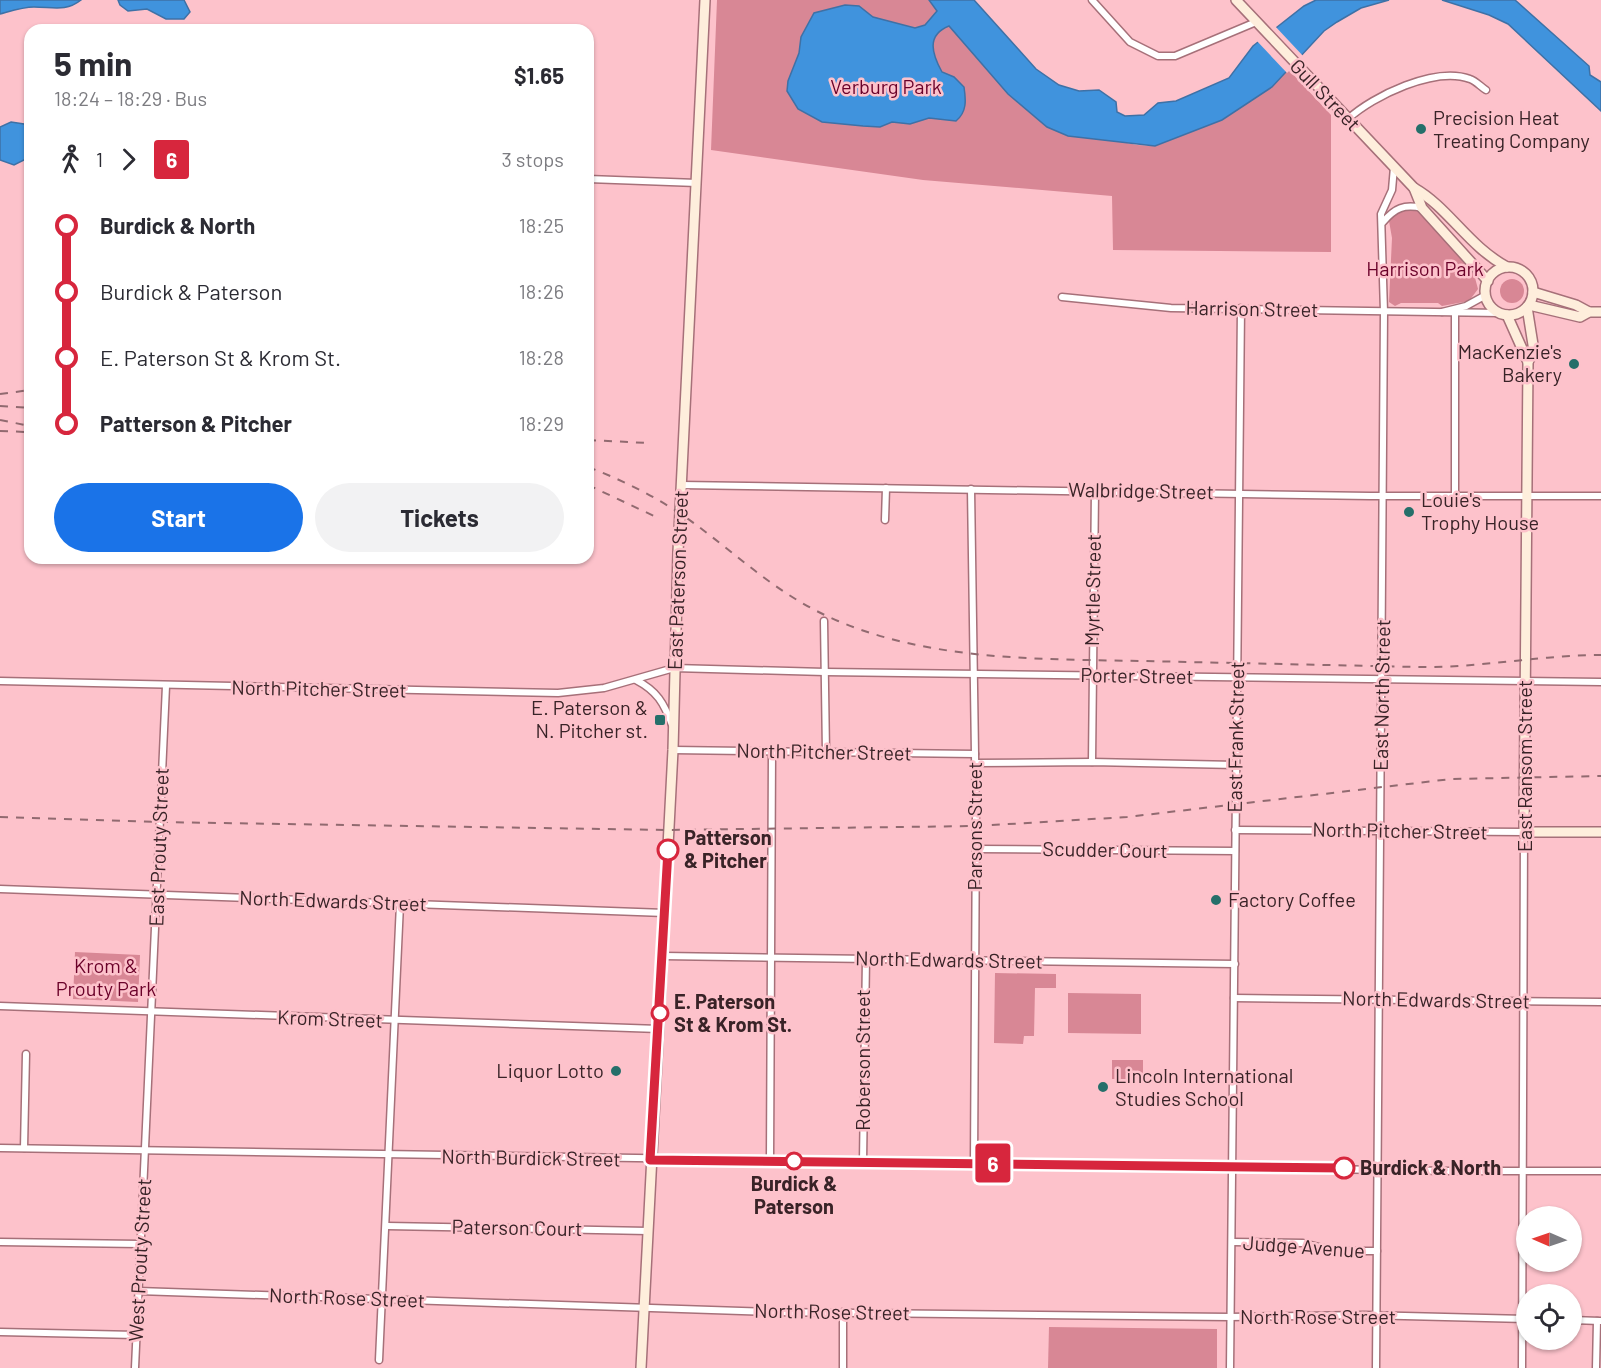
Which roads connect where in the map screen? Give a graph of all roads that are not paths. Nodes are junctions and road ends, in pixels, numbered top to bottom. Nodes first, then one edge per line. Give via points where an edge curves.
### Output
1 (705, 0) edge
2 (1092, 0) edge
3 (1236, 0) edge
4 (1258, 24) junction
5 (1486, 90) dead end
6 (1348, 119) junction
7 (1394, 167) junction
8 (594, 179) edge
9 (698, 183) junction
10 (1414, 188) junction
11 (1422, 208) junction
12 (1383, 222) junction
13 (1507, 267) junction
14 (1488, 281) junction
15 (1533, 292) junction
16 (1486, 295) junction
17 (1062, 297) dead end
18 (1528, 306) junction
19 (1241, 308) junction
20 (1384, 312) junction
21 (1442, 312) junction
22 (1589, 312) junction
23 (1601, 312) edge
24 (1455, 314) junction
25 (1503, 314) junction
26 (1528, 362) junction
27 (681, 485) junction
28 (886, 488) junction
29 (971, 489) junction
30 (1095, 490) junction
31 (1239, 493) junction
32 (1383, 496) junction
33 (1455, 496) junction
34 (1601, 496) edge
35 (1527, 497) junction
36 (885, 520) dead end
37 (824, 621) dead end
38 (674, 668) junction
39 (825, 672) junction
40 (972, 674) junction
41 (1091, 675) junction
42 (1237, 677) junction
43 (1382, 678) junction
44 (0, 681) edge
45 (636, 681) junction
46 (1525, 681) junction
47 (1601, 682) edge
48 (166, 686) junction
49 (673, 729) junction
50 (673, 750) junction
51 (772, 752) junction
52 (826, 753) junction
53 (975, 754) junction
54 (1092, 762) junction
55 (975, 763) junction
56 (1236, 765) junction
57 (1235, 830) junction
58 (1381, 831) junction
59 (1524, 831) junction
60 (1601, 832) edge
61 (976, 849) junction
62 (1235, 851) junction
63 (0, 889) edge
64 (158, 894) junction
65 (400, 904) junction
66 (665, 913) junction
67 (663, 956) junction
68 (771, 958) junction
69 (866, 958) junction
70 (976, 961) junction
71 (1235, 964) junction
72 (1234, 999) junction
73 (1378, 999) junction
74 (1525, 1001) junction
75 (1601, 1002) edge
76 (0, 1006) edge
77 (152, 1012) junction
78 (395, 1021) junction
79 (659, 1029) junction
80 (26, 1054) dead end
81 (0, 1148) edge
82 (24, 1149) junction
83 (145, 1152) junction
84 (389, 1155) junction
85 (650, 1160) junction
86 (770, 1161) junction
87 (863, 1162) junction
88 (974, 1163) junction
89 (1233, 1166) junction
90 (1377, 1168) junction
91 (1524, 1171) junction
92 (1601, 1171) edge
93 (387, 1226) junction
94 (648, 1231) junction
95 (0, 1242) edge
96 (1232, 1242) junction
97 (140, 1244) junction
98 (1377, 1251) junction
99 (1525, 1284) edge
100 (138, 1290) junction
101 (384, 1299) junction
102 (644, 1308) junction
103 (843, 1312) junction
104 (1376, 1315) junction
105 (1230, 1317) junction
106 (1516, 1319) edge
107 (1582, 1320) edge
108 (1599, 1321) edge
109 (0, 1332) edge
110 (136, 1335) junction
111 (1523, 1350) edge
112 (379, 1360) dead end
113 (135, 1368) edge
114 (641, 1368) edge
115 (843, 1368) edge
116 (1230, 1368) edge
117 (1376, 1368) edge
118 (1522, 1368) edge
119 (1596, 1368) edge

1 - 9 street, East Paterson Street
2 - 4 street via 1130,42 1158,56 1175,56
3 - 4 street, Gull Street
4 - 6 street, Gull Street
5 - 6 street via 1470,79 1423,80 1390,93
6 - 7 street, Gull Street
7 - 10 street, Gull Street
7 - 12 street, East North Street via 1392,190 1381,214
8 - 9 street
9 - 27 street, East Paterson Street
10 - 11 street, Gull Street
10 - 13 street, Gull Street via 1429,197 1488,256
11 - 12 street via 1398,208
11 - 14 street, Gull Street
12 - 20 street, East North Street
13 - 14 street via 1492,274
13 - 15 street via 1523,271
14 - 16 street
15 - 18 street
15 - 22 street
16 - 21 street, Harrison Street via 1466,306
16 - 25 street via 1488,303
17 - 19 street, Harrison Street via 1171,308
18 - 22 street via 1580,317
18 - 25 street via 1515,315
18 - 26 street, East Ransom Street via 1534,351
19 - 20 street, Harrison Street
19 - 31 street, East Frank Street
20 - 21 street, Harrison Street
20 - 32 street, East North Street
21 - 24 street, Harrison Street
22 - 23 street
24 - 25 street, Harrison Street
24 - 33 street
25 - 26 street, East Ransom Street
26 - 35 street, East Ransom Street
27 - 28 street, Walbridge Street
27 - 38 street, East Paterson Street
28 - 29 street, Walbridge Street
28 - 36 street
29 - 30 street, Walbridge Street
29 - 40 street, Parsons Street
30 - 31 street, Walbridge Street
30 - 41 street, Myrtle Street
31 - 32 street, Walbridge Street
31 - 42 street, East Frank Street
32 - 33 street, Walbridge Street
32 - 43 street, East North Street
33 - 35 street, Walbridge Street
34 - 35 street, Walbridge Street
35 - 46 street, East Ransom Street
37 - 39 street
38 - 39 street, Porter Street
38 - 45 street, North Pitcher Street
38 - 49 street, East Paterson Street
39 - 40 street, Porter Street
39 - 52 street
40 - 41 street, Porter Street
40 - 53 street, Parsons Street
41 - 42 street, Porter Street
41 - 54 street, Myrtle Street
42 - 43 street, Porter Street
42 - 56 street, East Frank Street
43 - 46 street, Porter Street
43 - 58 street, East North Street
44 - 48 street, North Pitcher Street
45 - 48 street, North Pitcher Street via 558,693
45 - 49 street via 650,687 664,704
46 - 47 street, Porter Street
46 - 59 street, East Ransom Street
48 - 64 street, East Prouty Street
49 - 50 street, East Paterson Street
50 - 51 street, North Pitcher Street
50 - 66 street, East Paterson Street
51 - 52 street, North Pitcher Street
51 - 68 street
52 - 53 street, North Pitcher Street
53 - 55 street, Parsons Street
54 - 55 street
54 - 56 street
55 - 61 street, Parsons Street
56 - 57 street, East Frank Street
57 - 58 street, North Pitcher Street
57 - 62 street, East Frank Street
58 - 59 street, North Pitcher Street
58 - 73 street, East North Street
59 - 60 street, North Pitcher Street
59 - 74 street, East Ransom Street
61 - 62 street, Scudder Court
61 - 70 street, Parsons Street
62 - 71 street, East Frank Street
63 - 64 street, North Edwards Street
64 - 65 street, North Edwards Street
64 - 77 street, East Prouty Street
65 - 66 street, North Edwards Street
65 - 78 street
66 - 67 street, East Paterson Street
67 - 68 street, North Edwards Street
67 - 79 street, East Paterson Street
68 - 69 street, North Edwards Street
68 - 86 street
69 - 70 street, North Edwards Street
69 - 87 street, Roberson Street
70 - 71 street, North Edwards Street
70 - 88 street, Parsons Street
71 - 72 street, East Frank Street
72 - 73 street, North Edwards Street
72 - 89 street, East Frank Street
73 - 74 street, North Edwards Street
73 - 90 street, East North Street
74 - 75 street, North Edwards Street
74 - 91 street, East Ransom Street
76 - 77 street, Krom Street
77 - 78 street, Krom Street
77 - 83 street, East Prouty Street
78 - 79 street, Krom Street
78 - 84 street
79 - 85 street, East Paterson Street
80 - 82 street
81 - 82 street, North Burdick Street
82 - 83 street, North Burdick Street
83 - 84 street, North Burdick Street
83 - 97 street, West Prouty Street
84 - 85 street, North Burdick Street
84 - 93 street
85 - 86 street, North Burdick Street
85 - 94 street, East Paterson Street
86 - 87 street, North Burdick Street
87 - 88 street, North Burdick Street
88 - 89 street, North Burdick Street
89 - 90 street, North Burdick Street
89 - 96 street, East Frank Street
90 - 91 street, North Burdick Street
90 - 98 street, East North Street
91 - 92 street, North Burdick Street
91 - 99 street, East Ransom Street
93 - 94 street, Paterson Court
93 - 101 street
94 - 102 street, East Paterson Street
95 - 97 street
96 - 98 street, Judge Avenue via 1303,1243 1335,1251
96 - 105 street, East Frank Street
97 - 100 street, West Prouty Street
98 - 104 street, East North Street
100 - 101 street, North Rose Street
100 - 110 street, West Prouty Street
101 - 102 street, North Rose Street
101 - 112 street
102 - 103 street, North Rose Street
102 - 114 street, East Paterson Street
103 - 105 street, North Rose Street
103 - 115 street
104 - 105 street, North Rose Street
104 - 106 street, North Rose Street
104 - 117 street, East North Street
105 - 116 street, East Frank Street
107 - 108 street
108 - 119 street
109 - 110 street
110 - 113 street, West Prouty Street
111 - 118 street, East Ransom Street

